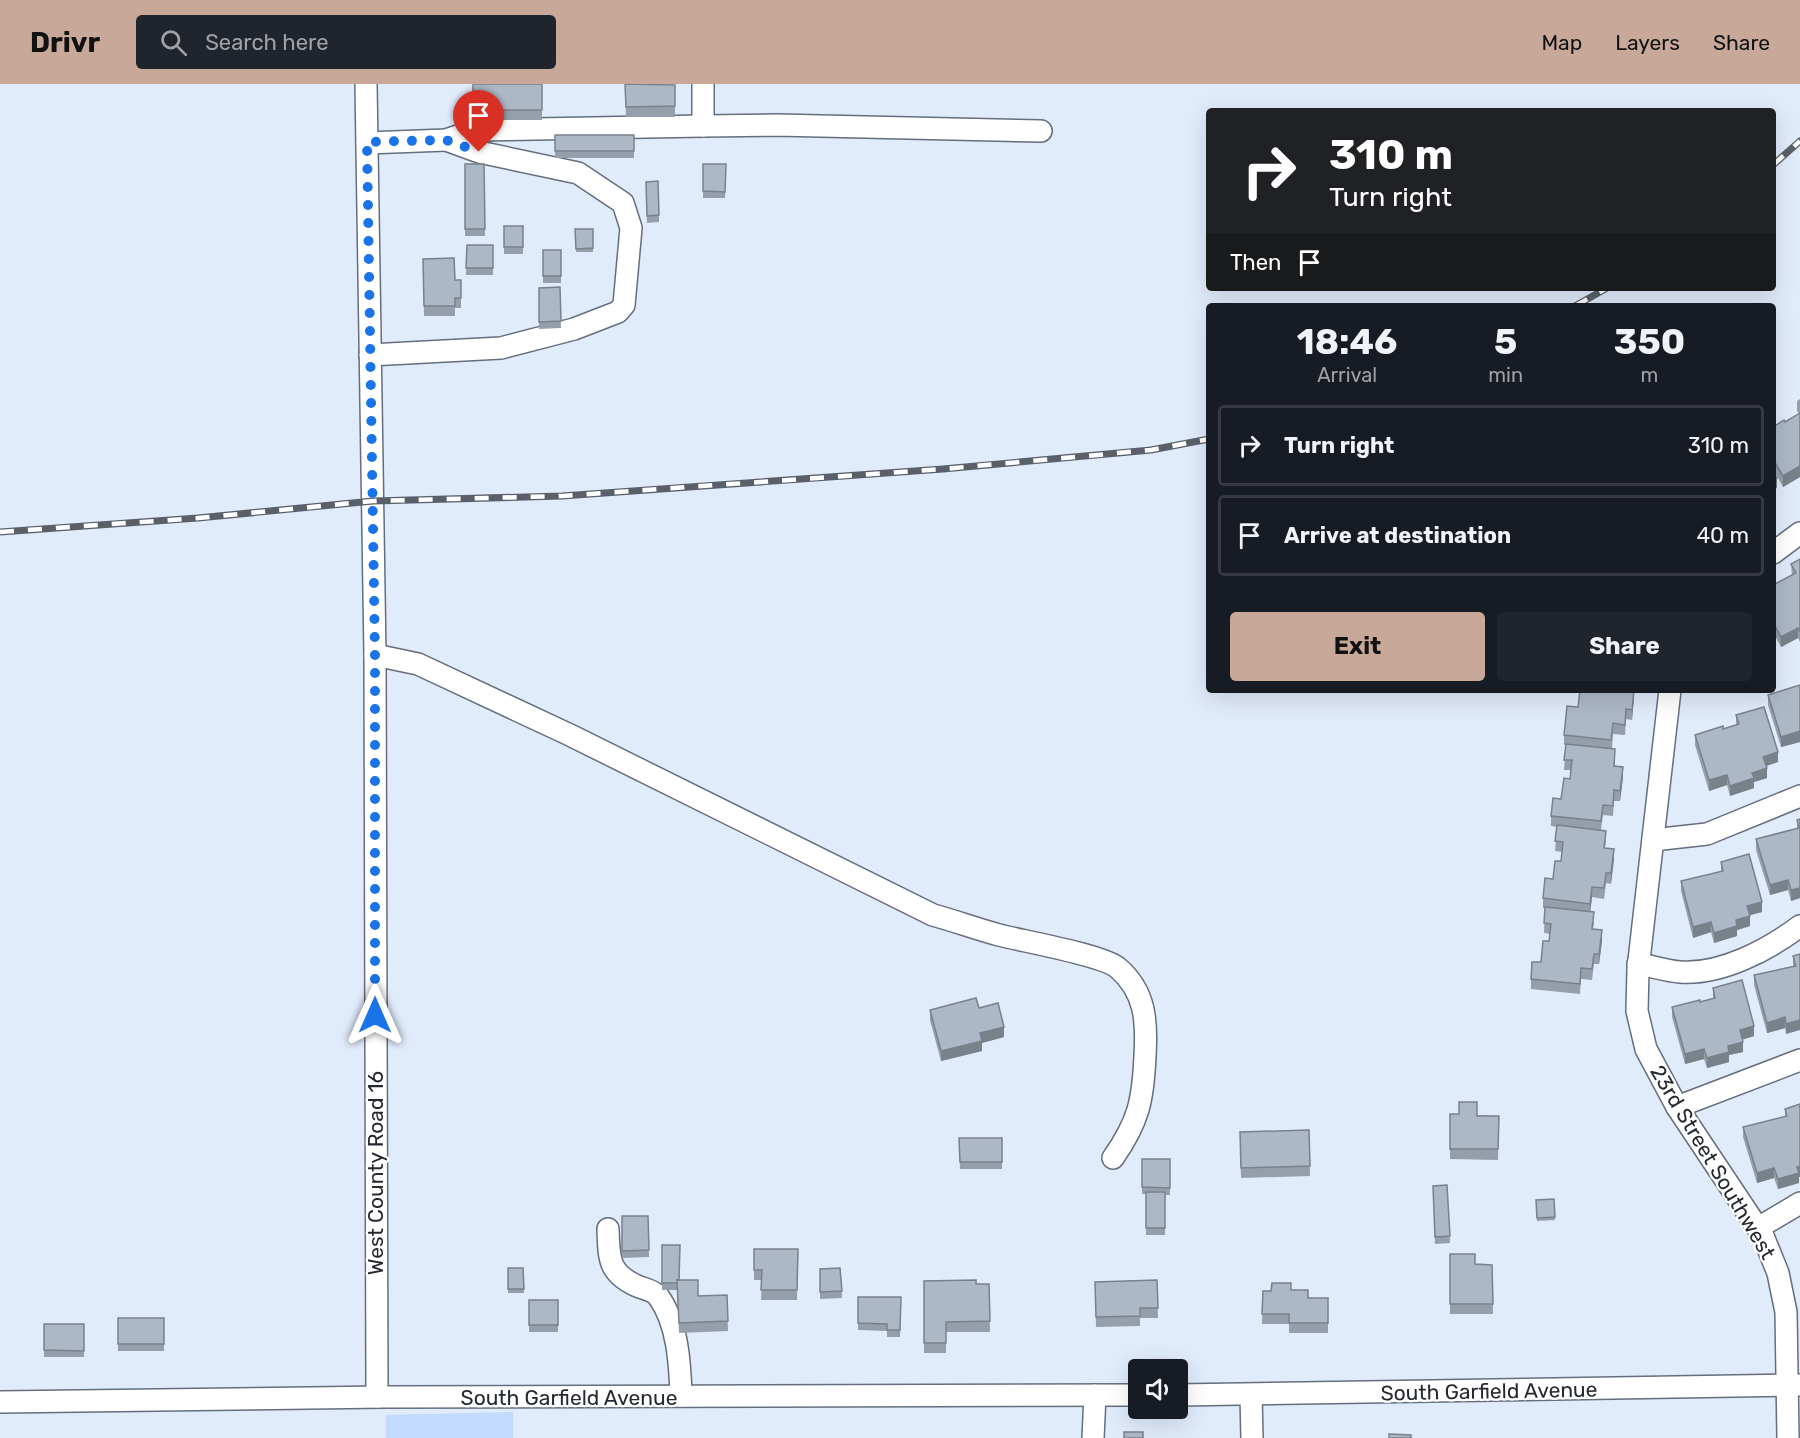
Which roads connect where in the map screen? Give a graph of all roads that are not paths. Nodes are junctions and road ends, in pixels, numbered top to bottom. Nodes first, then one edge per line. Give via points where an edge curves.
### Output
1 (366, 84) edge
2 (703, 84) edge
3 (703, 126) junction
4 (1041, 131) dead end
5 (446, 140) junction
6 (367, 142) junction
7 (370, 355) junction
8 (1800, 533) edge
9 (1776, 551) edge
10 (375, 655) junction
11 (1670, 693) edge
12 (1800, 796) edge
13 (1653, 840) junction
14 (1800, 926) edge
15 (1638, 964) junction
16 (1800, 1060) edge
17 (1677, 1107) junction
18 (1113, 1158) dead end
19 (1800, 1203) edge
20 (1758, 1228) junction
21 (608, 1229) dead end
22 (1794, 1385) edge
23 (1095, 1395) junction
24 (1128, 1395) edge
25 (1188, 1395) edge
26 (1251, 1395) junction
27 (681, 1396) junction
28 (377, 1397) junction
29 (0, 1402) edge
30 (1093, 1438) edge
31 (1252, 1438) edge
32 (1788, 1438) edge

1 - 6 street, West County Road 16
2 - 3 street
3 - 4 street
3 - 5 street via 476,130
5 - 6 street
5 - 7 street via 479,152 578,173 623,203 632,228 624,305 618,312 574,329 501,348
6 - 7 street, West County Road 16
7 - 10 street, West County Road 16
8 - 9 street
10 - 18 street via 418,664 933,915 1117,967 1142,1000 1146,1031 1143,1099 1128,1137
10 - 28 street, West County Road 16
11 - 13 street, 23rd Street Southwest
12 - 13 street via 1707,834
13 - 15 street, 23rd Street Southwest
14 - 15 street via 1775,945 1725,966 1681,972
15 - 17 street, 23rd Street Southwest via 1636,1011 1646,1049
16 - 17 street
17 - 20 street, 23rd Street Southwest
19 - 20 street
20 - 22 street, 23rd Street Southwest via 1778,1273
21 - 27 street via 609,1255 615,1273 653,1292 667,1315 678,1354
22 - 26 street, South Garfield Avenue
22 - 32 street, 23rd Street Southwest
23 - 24 street, South Garfield Avenue
23 - 27 street, South Garfield Avenue
23 - 30 street
25 - 26 street, South Garfield Avenue
26 - 31 street
27 - 28 street, South Garfield Avenue
28 - 29 street, South Garfield Avenue

